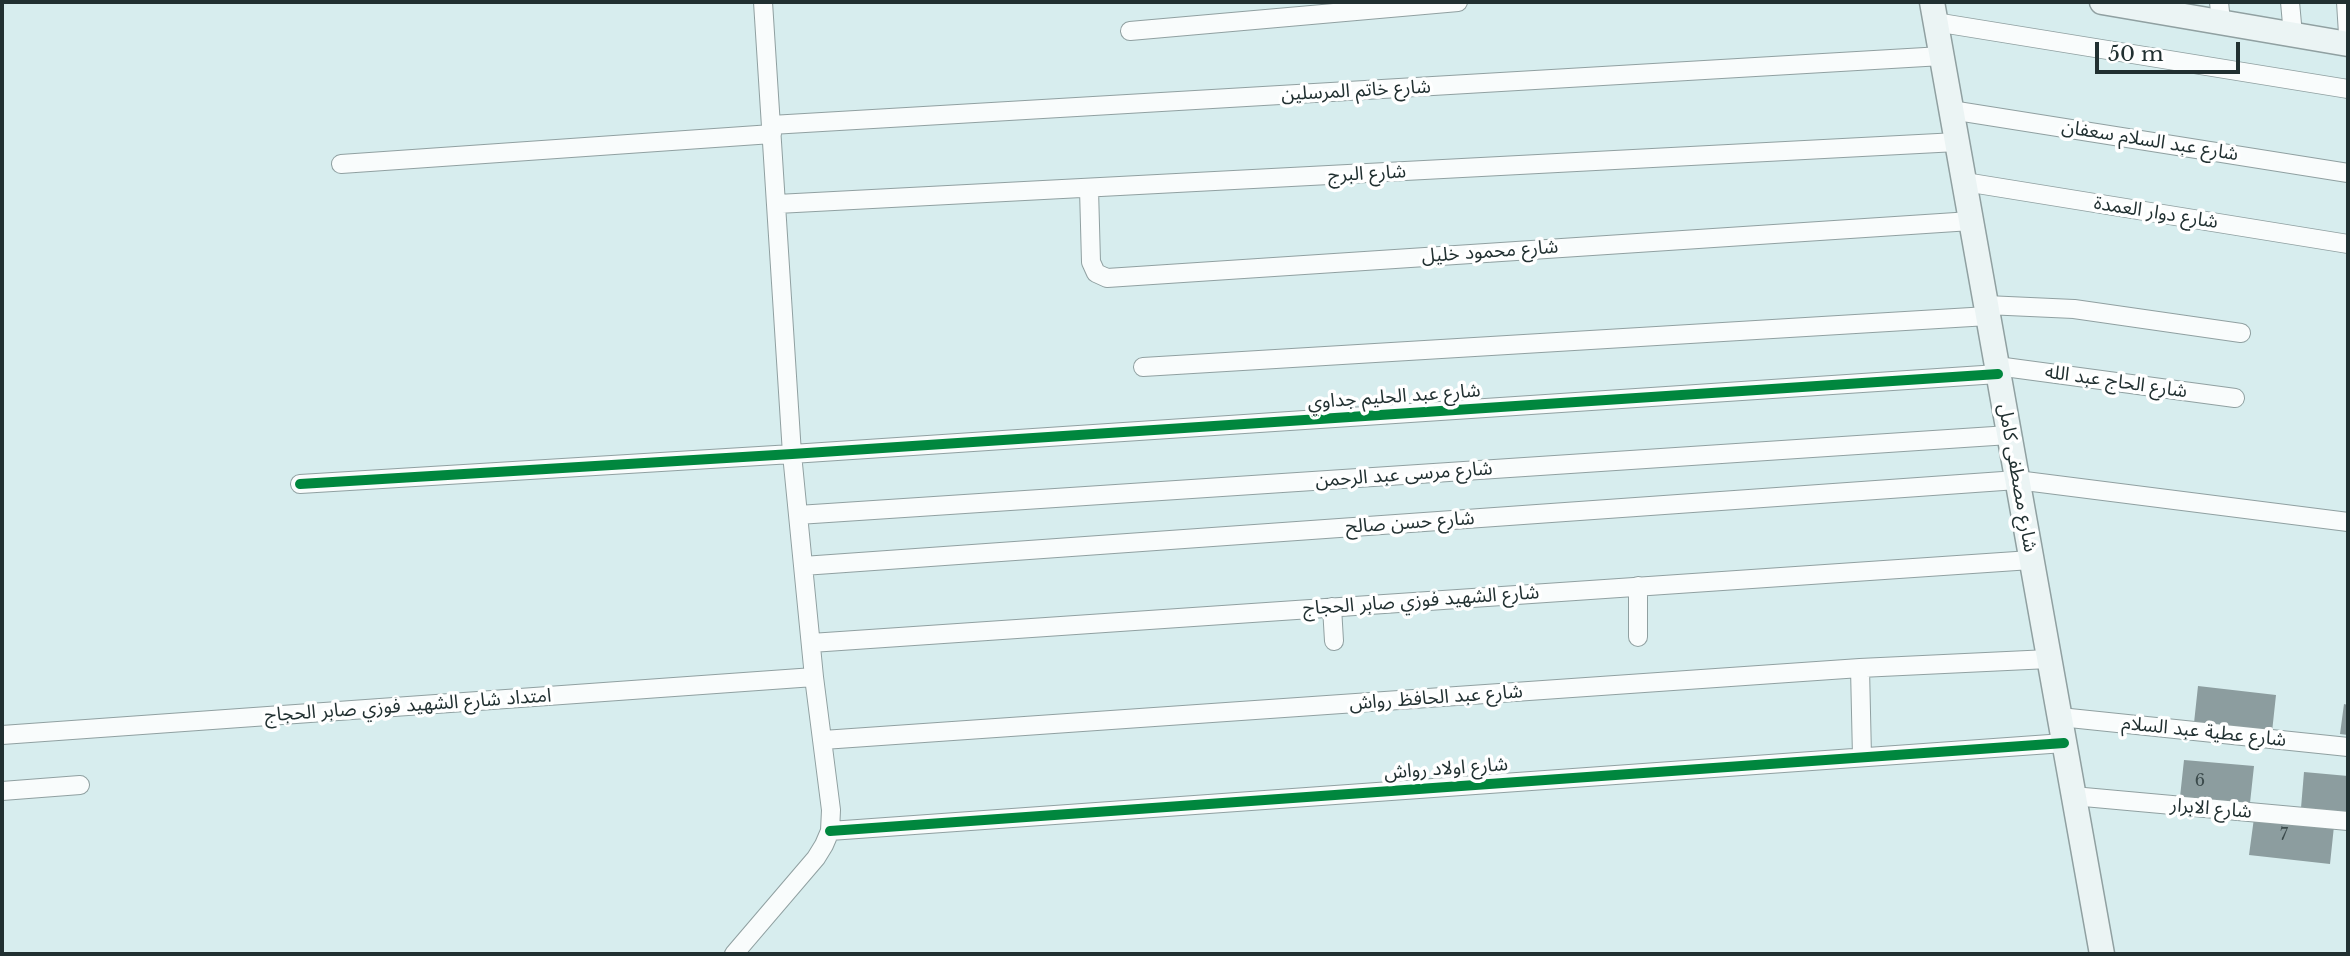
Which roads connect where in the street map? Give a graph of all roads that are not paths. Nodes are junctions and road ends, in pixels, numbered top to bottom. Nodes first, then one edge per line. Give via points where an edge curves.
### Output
1 (763, 2) edge
2 (1458, 2) edge
3 (2102, 2) edge
4 (2290, 2) edge
5 (2346, 2) edge
6 (2146, 6) edge
7 (1934, 12) edge
8 (2220, 12) edge
9 (1130, 31) dead end
10 (2293, 34) junction
11 (2348, 34) edge
12 (2348, 44) edge
13 (1942, 56) junction
14 (2348, 89) edge
15 (1951, 110) junction
16 (772, 130) junction
17 (1957, 142) junction
18 (341, 164) dead end
19 (2348, 173) edge
20 (1965, 183) junction
21 (1088, 189) junction
22 (777, 204) junction
23 (1971, 220) junction
24 (2348, 244) edge
25 (1987, 311) junction
26 (2241, 333) dead end
27 (1143, 367) dead end
28 (1997, 370) junction
29 (2235, 398) dead end
30 (2009, 435) junction
31 (792, 454) junction
32 (2017, 480) junction
33 (300, 484) dead end
34 (798, 515) junction
35 (2348, 522) edge
36 (2031, 560) junction
37 (803, 566) junction
38 (1638, 586) junction
39 (1332, 607) junction
40 (1638, 637) dead end
41 (1334, 641) dead end
42 (811, 643) junction
43 (2049, 659) junction
44 (1860, 668) junction
45 (814, 677) junction
46 (2060, 717) junction
47 (2, 735) edge
48 (823, 740) junction
49 (2064, 743) junction
50 (2348, 747) edge
51 (1862, 757) junction
52 (80, 785) dead end
53 (2, 791) edge
54 (2073, 796) junction
55 (2348, 821) edge
56 (830, 831) junction
57 (734, 954) edge
58 (2102, 954) edge

1 - 16 street
2 - 9 street
3 - 6 street
4 - 10 street
5 - 11 street
6 - 8 street
7 - 13 street, شارع مصطفى كامل
7 - 14 street
8 - 10 street
10 - 12 street
13 - 15 street, شارع مصطفى كامل
13 - 16 street, شارع خاتم المرسلين
15 - 17 street, شارع مصطفى كامل
15 - 19 street, شارع عبد السلام سعفان
16 - 18 street, شارع خاتم المرسلين
16 - 22 street
17 - 20 street, شارع مصطفى كامل
17 - 21 street, شارع البرج
20 - 23 street, شارع مصطفى كامل
20 - 24 street, شارع دوار العمدة
21 - 22 street, شارع البرج
21 - 23 street, شارع محمود خليل via 1091,262 1096,273 1107,278
22 - 31 street
23 - 25 street, شارع مصطفى كامل
25 - 26 street via 2074,309
25 - 27 street
25 - 28 street, شارع مصطفى كامل
28 - 29 street, شارع الحاج عبد الله
28 - 30 street, شارع مصطفى كامل
28 - 31 street, شارع عبد الحليم جداوي
30 - 32 street, شارع مصطفى كامل
30 - 34 street, شارع مرسى عبد الرحمن
31 - 33 street, شارع عبد الحليم جداوي
31 - 34 street
32 - 35 street, شارع حسن صالح
32 - 36 street, شارع مصطفى كامل
32 - 37 street, شارع حسن صالح
34 - 37 street
36 - 38 street, شارع الشهيد فوزي صابر الحجاج
36 - 43 street, شارع مصطفى كامل
37 - 42 street
38 - 39 street, شارع الشهيد فوزي صابر الحجاج
38 - 40 street
39 - 41 street
39 - 42 street, شارع الشهيد فوزي صابر الحجاج
42 - 45 street
43 - 44 street, شارع عبد الحافظ رواش
43 - 46 street, شارع مصطفى كامل
44 - 48 street, شارع عبد الحافظ رواش
44 - 51 street
45 - 47 street, امتداد شارع الشهيد فوزي صابر الحجاج
45 - 48 street
46 - 49 street, شارع مصطفى كامل
46 - 50 street, شارع عطية عبد السلام
48 - 56 street
49 - 51 street, شارع اولاد رواش
49 - 54 street, شارع مصطفى كامل
51 - 56 street, شارع اولاد رواش
52 - 53 street
54 - 55 street, شارع الابرار
54 - 58 street, شارع مصطفى كامل
56 - 57 street via 816,858

